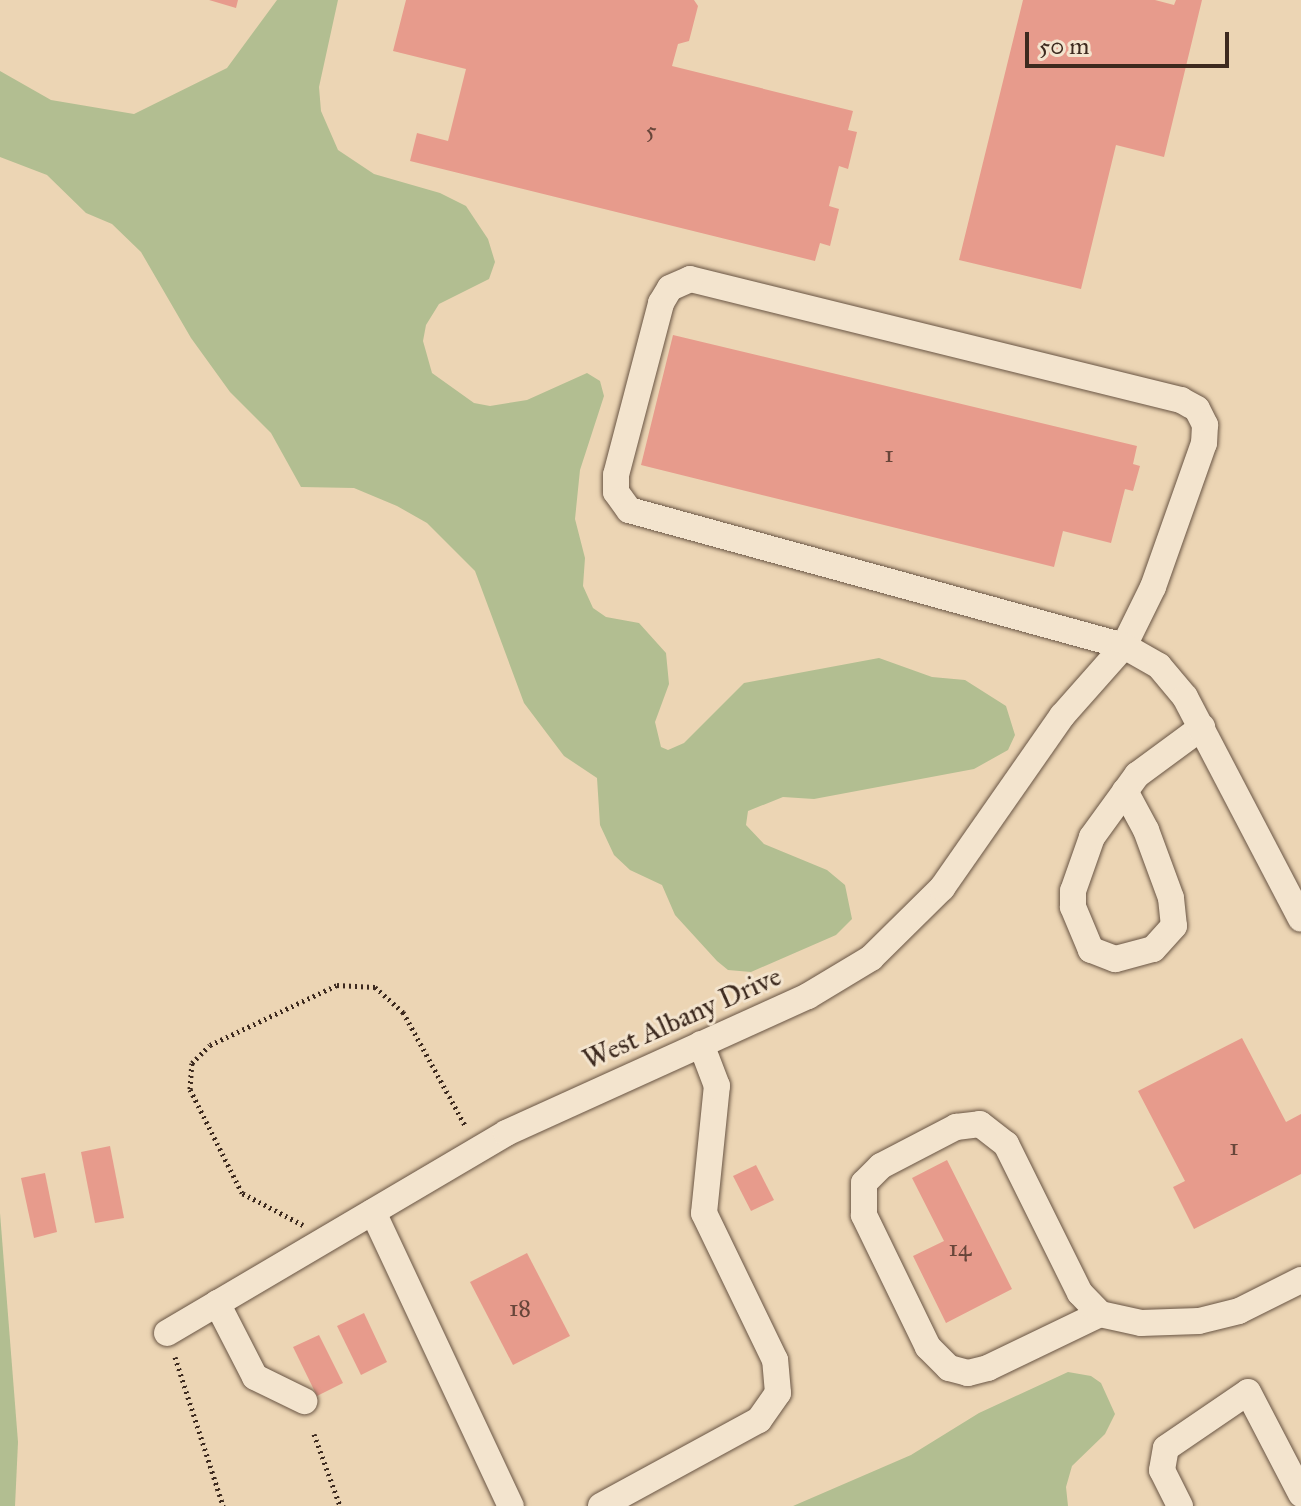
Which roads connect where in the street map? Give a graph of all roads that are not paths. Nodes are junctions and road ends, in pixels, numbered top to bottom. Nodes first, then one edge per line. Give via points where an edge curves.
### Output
1 (1124, 646) junction
2 (1202, 727) junction
3 (1125, 791) junction
4 (1301, 919) edge
5 (701, 1044) junction
6 (373, 1212) junction
7 (1301, 1280) edge
8 (217, 1303) junction
9 (1100, 1314) junction
10 (167, 1333) road end
11 (304, 1401) dead end
12 (1301, 1494) edge
13 (511, 1506) edge
14 (601, 1506) edge
15 (1180, 1506) edge

1 - 1 street, West Albany Drive via 629,510 618,497 616,475 666,293 679,282 701,280 1192,406 1205,425 1204,443 1153,587
1 - 2 street via 1169,675
1 - 5 street, West Albany Drive via 1062,716 911,924 833,983
2 - 3 street via 1137,775
2 - 4 street
3 - 3 street via 1092,837 1073,891 1083,938 1091,950 1115,959 1153,949 1174,926 1171,898
5 - 6 street, West Albany Drive via 478,1149
5 - 14 street via 717,1086 704,1213 775,1360 778,1393 759,1420
6 - 8 street, West Albany Drive
6 - 13 street
7 - 9 street via 1239,1311 1199,1321 1141,1323
8 - 10 street, West Albany Drive
8 - 11 street via 255,1377
9 - 9 street via 1080,1293 1006,1144 988,1127 956,1127 881,1166 864,1183 864,1215 928,1347 949,1368 968,1373 988,1368
12 - 15 street via 1248,1392 1166,1448 1162,1470

